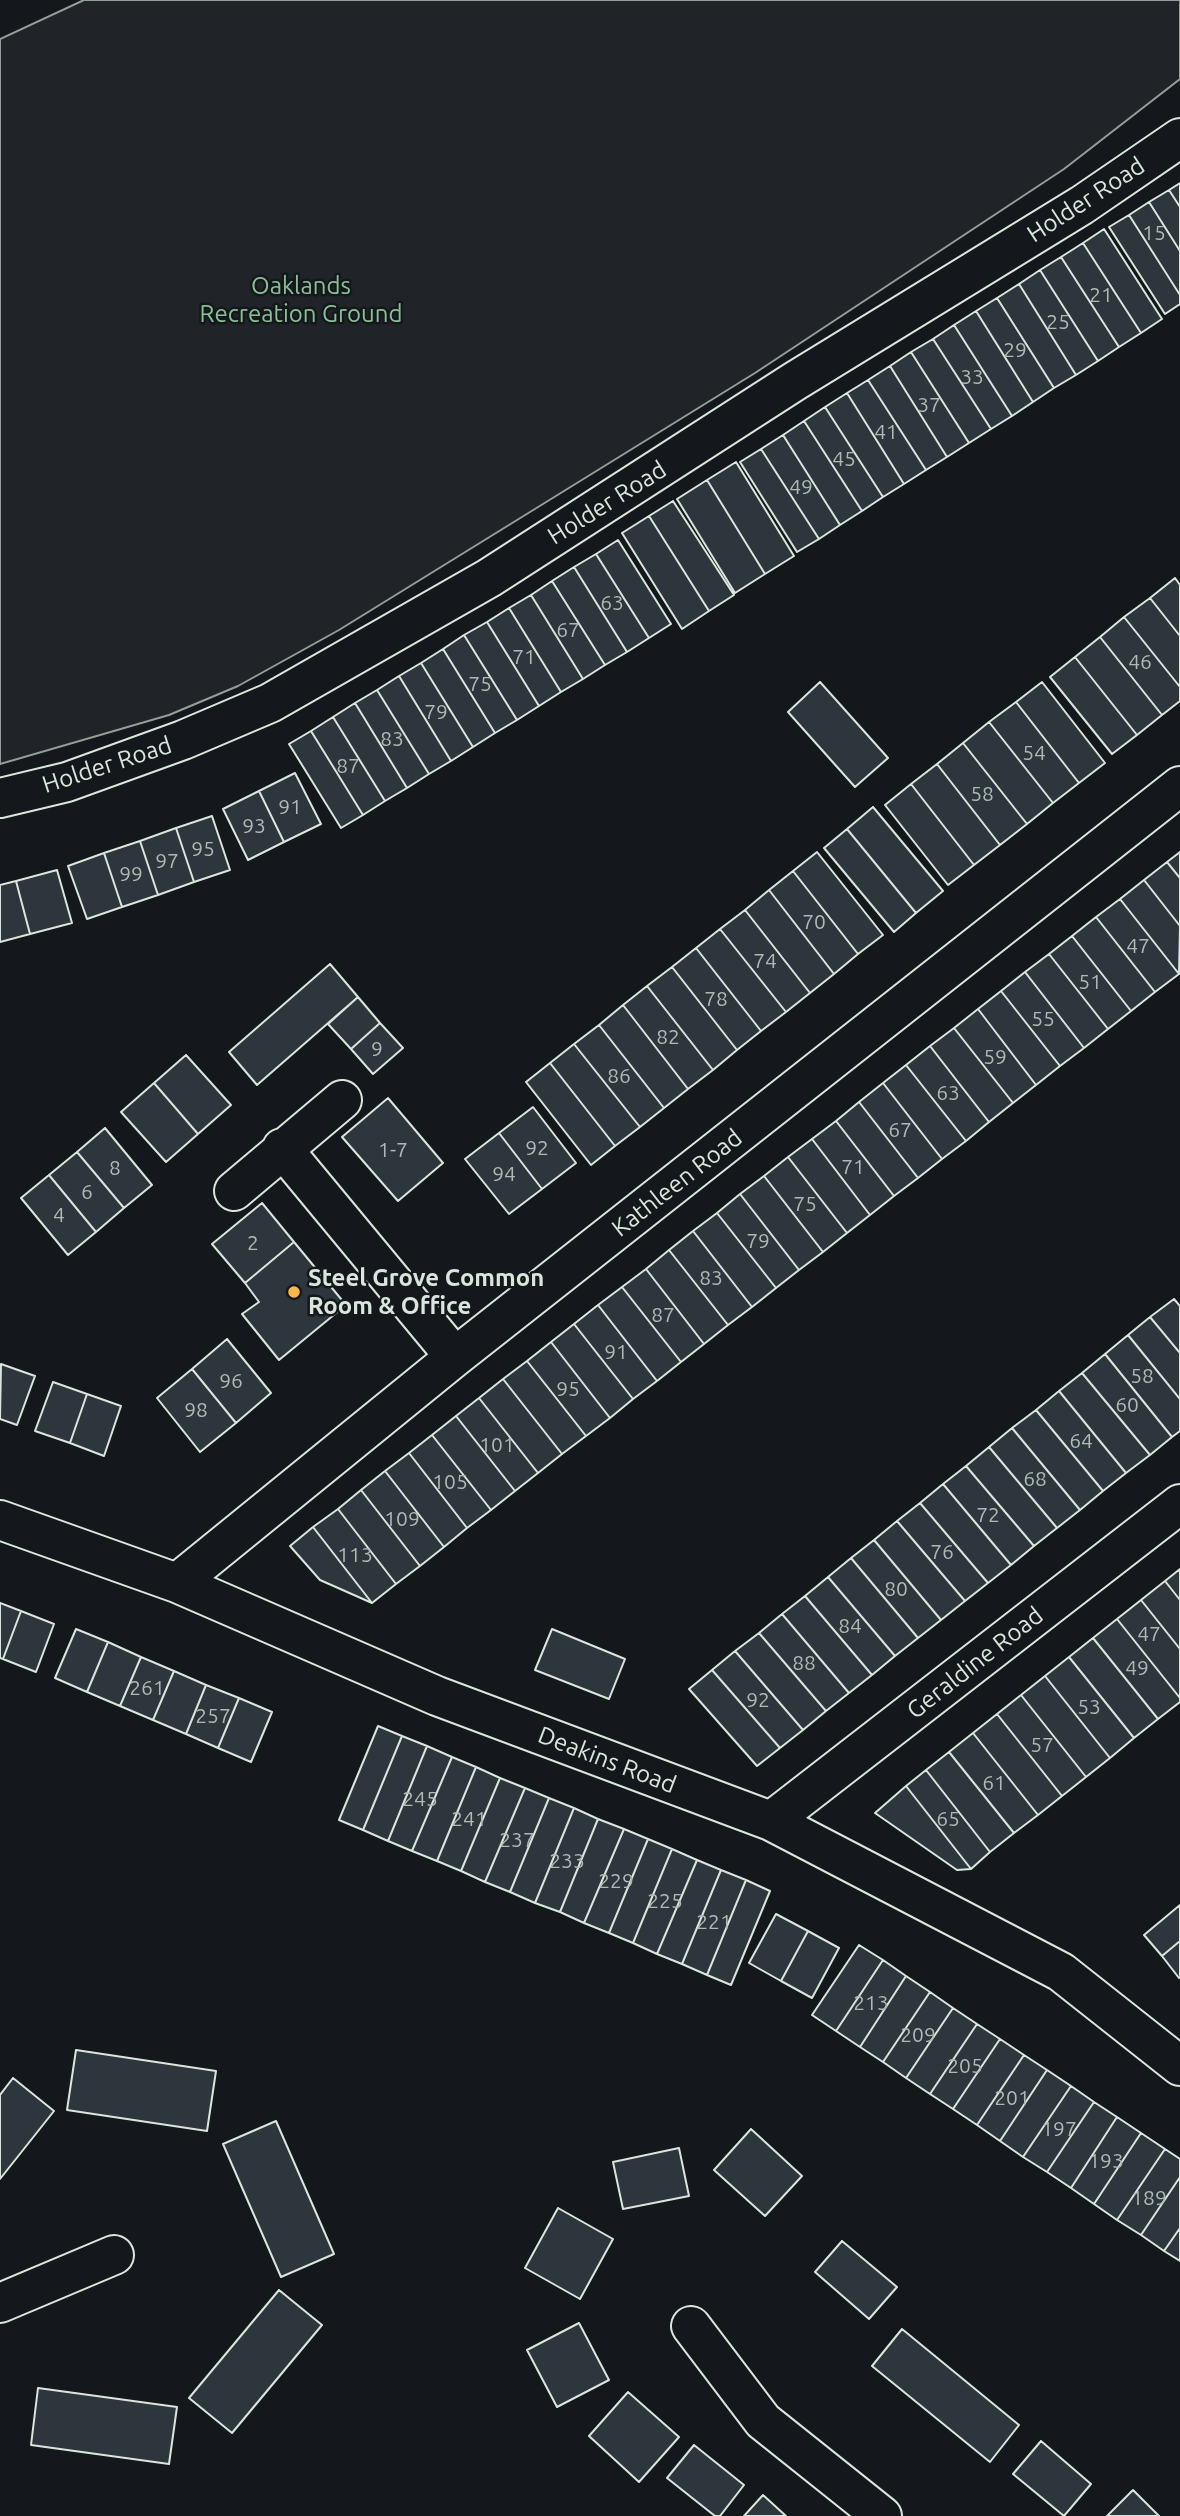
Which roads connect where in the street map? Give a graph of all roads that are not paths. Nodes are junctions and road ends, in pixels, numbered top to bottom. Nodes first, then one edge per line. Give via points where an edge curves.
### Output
1 (1180, 138) edge
2 (1180, 786) edge
3 (0, 798) edge
4 (342, 1100) dead end
5 (282, 1149) junction
6 (234, 1191) dead end
7 (455, 1357) junction
8 (1180, 1504) edge
9 (0, 1520) edge
10 (177, 1583) junction
11 (771, 1821) junction
12 (1180, 2066) edge
13 (114, 2255) dead end
14 (0, 2303) edge
15 (691, 2326) dead end
16 (882, 2516) edge

1 - 3 street, Holder Road via 1082,205 489,578 270,703 67,782
2 - 7 street, Kathleen Road
4 - 5 street
5 - 6 street
5 - 7 street
7 - 10 street, Kathleen Road
8 - 11 street, Geraldine Road
9 - 10 street, Deakins Road
10 - 11 street, Deakins Road via 437,1696
11 - 12 street, Deakins Road via 1061,1972
13 - 14 street
15 - 16 street via 763,2421

